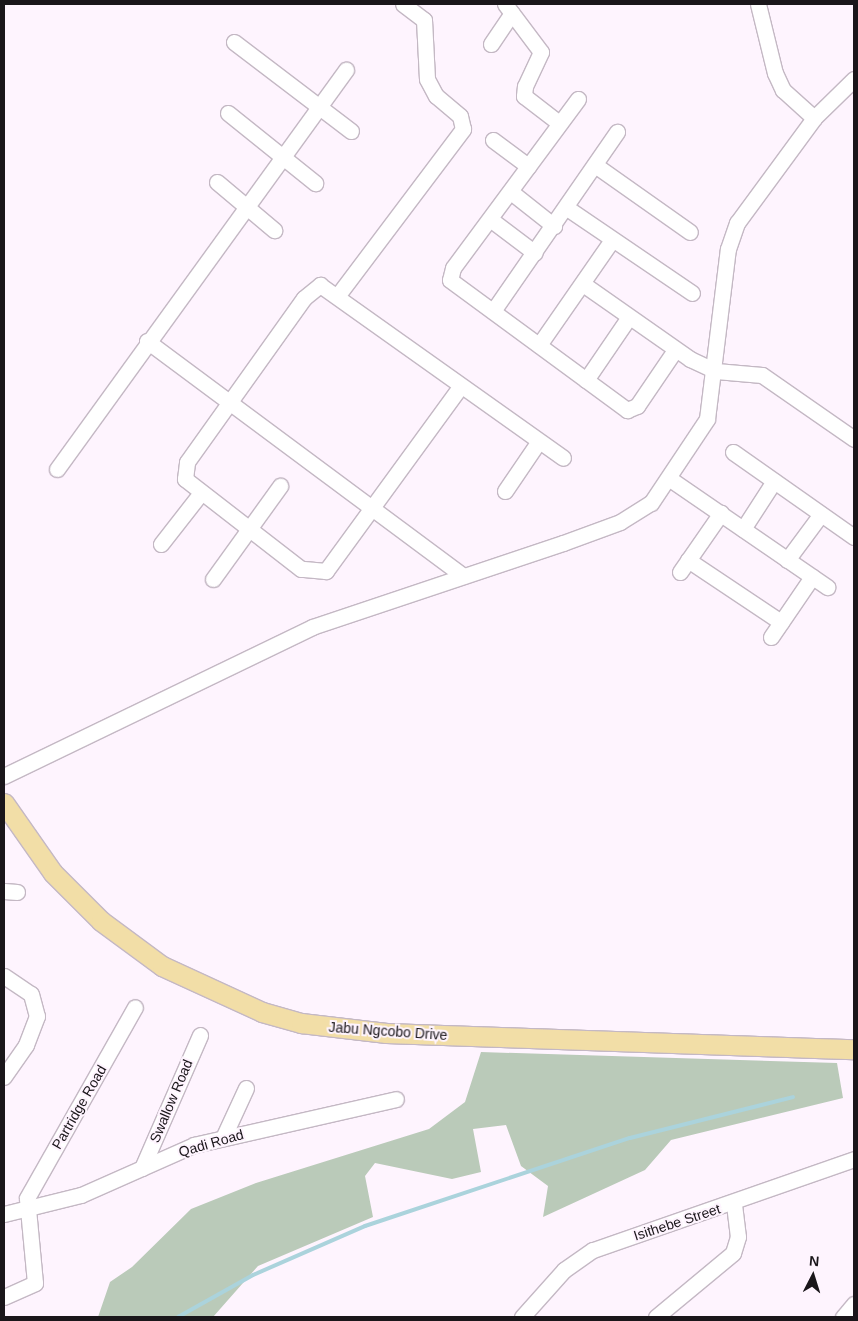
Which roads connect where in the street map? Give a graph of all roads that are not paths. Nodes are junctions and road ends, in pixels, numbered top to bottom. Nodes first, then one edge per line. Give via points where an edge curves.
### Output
1 (403, 4) edge
2 (758, 4) edge
3 (509, 8) edge
4 (234, 42) dead end
5 (492, 44) dead end
6 (346, 70) dead end
7 (854, 79) edge
8 (578, 99) dead end
9 (320, 105) junction
10 (228, 112) dead end
11 (814, 118) junction
12 (559, 123) junction
13 (351, 131) dead end
14 (617, 132) dead end
15 (493, 140) dead end
16 (282, 156) junction
17 (595, 165) junction
18 (528, 166) junction
19 (217, 182) dead end
20 (315, 183) dead end
21 (510, 192) junction
22 (246, 206) junction
23 (567, 208) junction
24 (490, 219) junction
25 (554, 226) junction
26 (274, 230) dead end
27 (690, 232) dead end
28 (612, 240) junction
29 (535, 253) junction
30 (583, 284) junction
31 (692, 293) dead end
32 (338, 295) junction
33 (492, 311) junction
34 (629, 317) junction
35 (147, 341) junction
36 (540, 346) junction
37 (676, 350) junction
38 (716, 371) junction
39 (586, 380) junction
40 (460, 386) junction
41 (230, 404) junction
42 (854, 439) edge
43 (539, 441) junction
44 (733, 452) dead end
45 (563, 458) dead end
46 (58, 469) dead end
47 (670, 479) junction
48 (774, 481) junction
49 (280, 486) dead end
50 (505, 491) dead end
51 (200, 494) junction
52 (374, 511) junction
53 (721, 513) junction
54 (821, 514) junction
55 (248, 529) junction
56 (744, 529) junction
57 (854, 538) edge
58 (161, 544) dead end
59 (788, 560) junction
60 (464, 576) junction
61 (812, 578) junction
62 (213, 579) dead end
63 (827, 587) dead end
64 (781, 622) junction
65 (771, 637) dead end
66 (4, 776) edge
67 (4, 803) edge
68 (4, 976) edge
69 (135, 1007) dead end
70 (200, 1034) dead end
71 (854, 1049) edge
72 (4, 1077) edge
73 (246, 1088) dead end
74 (396, 1099) dead end
75 (223, 1138) junction
76 (854, 1159) edge
77 (142, 1168) junction
78 (734, 1203) junction
79 (25, 1209) junction
80 (4, 1214) edge
81 (4, 1297) edge
82 (854, 1304) edge
83 (522, 1317) edge
84 (656, 1317) edge
85 (843, 1317) edge

1 - 32 street via 424,20 427,80 436,96 460,116 463,129
2 - 11 street via 775,73 783,90
3 - 5 street
3 - 12 street via 542,56 524,86 524,96
4 - 9 street
6 - 9 street
7 - 11 street
8 - 12 street
9 - 13 street
9 - 16 street
10 - 16 street
11 - 38 street via 742,214 732,236
12 - 18 street
14 - 17 street
15 - 18 street
16 - 20 street
16 - 22 street
17 - 23 street
17 - 27 street
18 - 21 street
19 - 22 street
21 - 24 street
21 - 25 street
22 - 26 street
22 - 35 street
23 - 25 street
23 - 28 street
24 - 29 street
24 - 33 street via 450,276 453,284
25 - 29 street
28 - 30 street
28 - 31 street
29 - 33 street
30 - 34 street
30 - 36 street
32 - 40 street
32 - 41 street via 324,285 315,287
33 - 36 street
34 - 37 street
34 - 39 street
35 - 41 street
35 - 46 street
36 - 39 street
37 - 38 street
37 - 39 street via 633,410 622,408
38 - 42 street via 762,375
38 - 47 street via 708,420
40 - 43 street
40 - 52 street
41 - 51 street via 184,468 185,480
41 - 52 street
43 - 45 street
43 - 50 street
44 - 48 street
47 - 53 street
47 - 60 street via 651,503 620,522
48 - 54 street
48 - 56 street
49 - 55 street
51 - 55 street
51 - 58 street
52 - 55 street via 333,567 318,572 301,569
52 - 60 street
53 - 56 street
53 - 64 street via 684,566
54 - 57 street
54 - 59 street
55 - 62 street
56 - 59 street
59 - 61 street
60 - 66 street via 280,641
61 - 63 street
61 - 64 street
64 - 65 street
67 - 71 main road, Jabu Ngcobo Drive via 53,873 101,921 162,966 262,1012 301,1023 386,1033
68 - 72 street via 31,994 37,1016 26,1045
69 - 79 street, Partridge Road via 31,1189
70 - 77 street, Swallow Road
73 - 75 street
74 - 75 street, Qadi Road
75 - 77 street, Qadi Road
76 - 78 street, Isithebe Street
77 - 79 street, Qadi Road via 81,1195
78 - 83 street, Isithebe Street via 582,1255
78 - 84 street via 738,1237 733,1253
79 - 80 street, Qadi Road
79 - 81 street via 36,1278 28,1290
82 - 85 street

